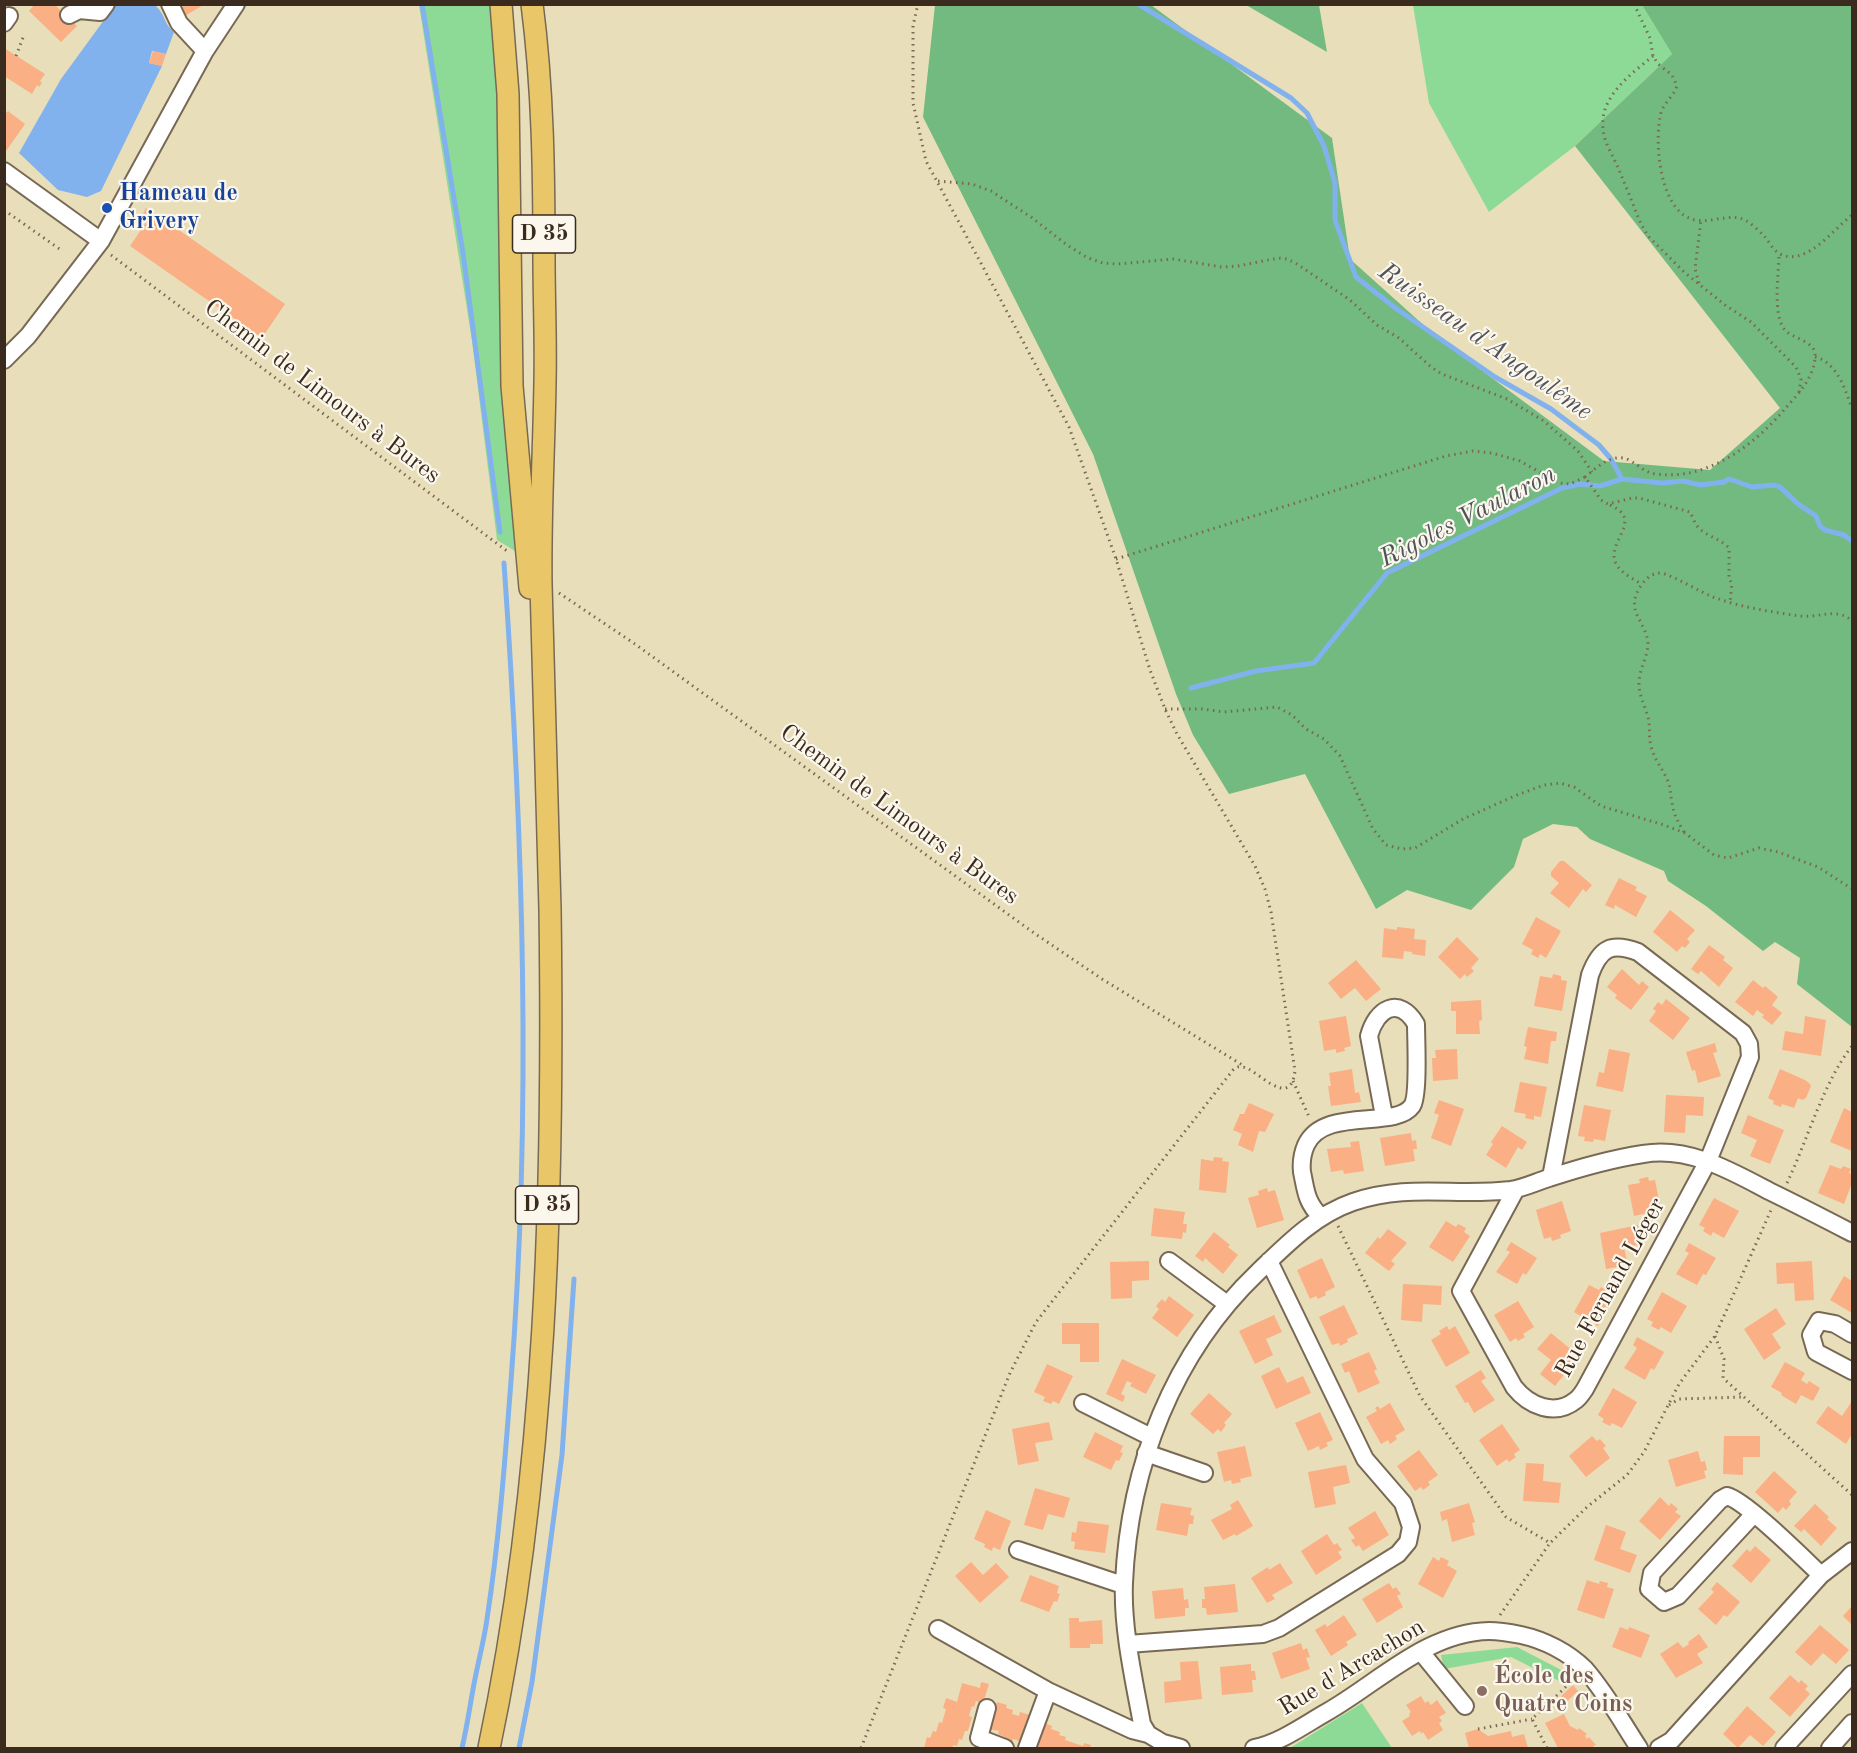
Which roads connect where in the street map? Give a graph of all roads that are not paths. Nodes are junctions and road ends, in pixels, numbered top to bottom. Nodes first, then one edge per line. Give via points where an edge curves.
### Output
1 (106, 4) edge
2 (170, 4) edge
3 (236, 4) edge
4 (501, 4) edge
5 (532, 4) edge
6 (69, 15) dead end
7 (205, 51) junction
8 (4, 171) edge
9 (101, 241) junction
10 (4, 360) edge
11 (534, 572) junction
12 (1384, 1116) junction
13 (1708, 1161) junction
14 (1551, 1177) junction
15 (1516, 1189) junction
16 (1321, 1217) junction
17 (1852, 1233) edge
18 (1169, 1261) dead end
19 (1269, 1261) junction
20 (1227, 1304) junction
21 (1852, 1334) edge
22 (1852, 1371) edge
23 (1083, 1403) dead end
24 (1151, 1437) junction
25 (1146, 1454) junction
26 (1204, 1473) dead end
27 (1754, 1514) junction
28 (1018, 1550) dead end
29 (1852, 1551) edge
30 (1821, 1575) junction
31 (1123, 1585) junction
32 (938, 1629) dead end
33 (1128, 1644) junction
34 (1421, 1652) junction
35 (1852, 1674) edge
36 (1048, 1691) junction
37 (1465, 1706) dead end
38 (987, 1708) dead end
39 (1852, 1723) edge
40 (1148, 1734) junction
41 (975, 1743) edge
42 (489, 1749) edge
43 (1005, 1749) edge
44 (1027, 1749) edge
45 (1181, 1749) edge
46 (1254, 1749) edge
47 (1639, 1749) edge
48 (1659, 1749) edge
49 (1784, 1749) edge
50 (1830, 1749) edge

1 - 6 street via 100,12 79,10
2 - 7 street via 178,23
3 - 7 street
4 - 11 main road, D 35 via 508,94 512,386
5 - 11 main road, D 35 via 542,120 546,374
7 - 9 street
8 - 9 street
9 - 10 street via 28,336
11 - 42 main road, D 35 via 548,809 551,1022 545,1282 525,1525
12 - 12 street via 1402,1114 1413,1105 1416,1024 1401,1008 1389,1008 1379,1014 1369,1036
12 - 16 street via 1332,1124 1318,1129 1308,1140 1301,1166 1311,1207
13 - 14 street via 1670,1153 1646,1153
13 - 14 street via 1746,1071 1749,1044 1743,1033 1638,952 1611,947 1602,953 1590,975
13 - 15 street, Rue Fernand Léger via 1585,1389 1576,1400 1563,1406 1549,1408 1523,1398 1461,1292
13 - 17 street
14 - 15 street
15 - 16 street via 1392,1192 1350,1203
16 - 19 street
18 - 20 street
19 - 20 street
19 - 33 street via 1365,1459 1403,1503 1411,1527 1408,1542 1398,1554 1263,1634
20 - 24 street via 1184,1366
21 - 22 street via 1819,1321 1811,1335 1816,1352
23 - 24 street
24 - 25 street
25 - 26 street
25 - 31 street via 1135,1493
27 - 27 street via 1734,1498 1720,1500 1652,1573 1649,1589 1664,1602 1678,1596
27 - 30 street
28 - 31 street
29 - 30 street
30 - 48 street via 1671,1741
31 - 33 street
32 - 36 street
33 - 40 street via 1142,1724
34 - 37 street
34 - 46 street, Rue d'Arcachon via 1305,1725
34 - 47 street, Rue d'Arcachon via 1446,1640 1489,1631 1532,1637 1572,1657 1585,1670
35 - 49 street
36 - 40 street
36 - 44 street
38 - 41 street
39 - 50 street
40 - 45 street
41 - 43 street

